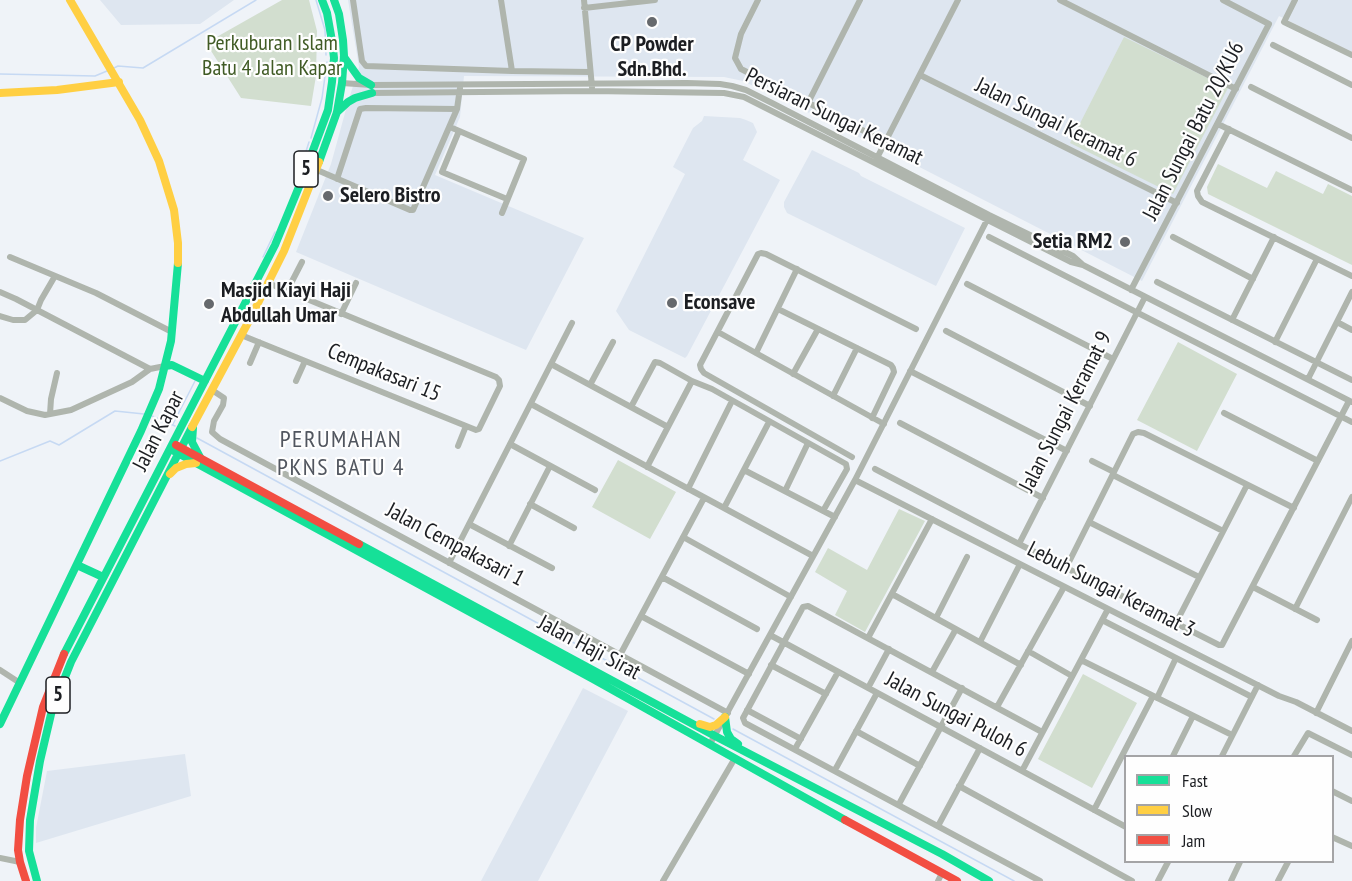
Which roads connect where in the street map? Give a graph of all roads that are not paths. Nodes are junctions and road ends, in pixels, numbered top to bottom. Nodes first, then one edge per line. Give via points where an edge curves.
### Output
1 (70, 0) edge
2 (322, 0) edge
3 (334, 0) edge
4 (353, 0) edge
5 (501, 0) edge
6 (584, 0) edge
7 (655, 0) edge
8 (758, 0) edge
9 (860, 0) edge
10 (958, 0) edge
11 (1060, 0) edge
12 (1223, 0) edge
13 (1295, 0) edge
14 (584, 8) junction
15 (1284, 21) junction
16 (1269, 24) junction
17 (1274, 45) dead end
18 (1352, 55) edge
19 (344, 56) junction
20 (512, 71) junction
21 (590, 72) junction
22 (920, 75) junction
23 (116, 79) junction
24 (459, 84) junction
25 (1352, 85) edge
26 (592, 87) junction
27 (1251, 87) dead end
28 (336, 88) junction
29 (371, 89) junction
30 (1236, 89) junction
31 (460, 92) junction
32 (0, 93) edge
33 (808, 103) junction
34 (457, 109) junction
35 (337, 112) junction
36 (1218, 124) junction
37 (450, 127) junction
38 (1229, 129) junction
39 (459, 131) junction
40 (1352, 138) edge
41 (885, 142) junction
42 (876, 160) junction
43 (316, 170) junction
44 (337, 179) junction
45 (1352, 190) edge
46 (507, 199) junction
47 (1177, 203) junction
48 (501, 213) dead end
49 (988, 218) junction
50 (989, 237) dead end
51 (1173, 237) dead end
52 (1274, 237) junction
53 (10, 257) dead end
54 (1317, 259) junction
55 (302, 262) dead end
56 (797, 269) junction
57 (56, 276) junction
58 (1352, 276) edge
59 (1253, 279) junction
60 (1157, 282) dead end
61 (268, 283) junction
62 (356, 283) dead end
63 (967, 284) dead end
64 (1131, 290) junction
65 (287, 291) junction
66 (0, 292) edge
67 (1352, 292) edge
68 (1145, 297) junction
69 (778, 309) junction
70 (37, 310) junction
71 (1136, 313) junction
72 (342, 314) junction
73 (0, 316) edge
74 (1232, 320) junction
75 (1337, 322) junction
76 (572, 323) dead end
77 (818, 329) junction
78 (916, 329) dead end
79 (1352, 330) edge
80 (946, 331) dead end
81 (172, 332) junction
82 (718, 333) junction
83 (241, 335) junction
84 (259, 342) junction
85 (613, 342) dead end
86 (1275, 342) junction
87 (857, 348) junction
88 (756, 353) junction
89 (1113, 359) junction
90 (305, 361) junction
91 (250, 363) dead end
92 (1316, 363) junction
93 (551, 364) junction
94 (165, 366) junction
95 (150, 369) junction
96 (910, 371) junction
97 (57, 373) dead end
98 (793, 374) junction
99 (1308, 379) junction
100 (205, 381) junction
101 (296, 381) dead end
102 (692, 381) junction
103 (1352, 381) edge
104 (590, 385) junction
105 (212, 390) junction
106 (833, 396) junction
107 (0, 398) edge
108 (732, 401) junction
109 (1351, 401) edge
110 (531, 404) junction
111 (1089, 406) junction
112 (631, 407) junction
113 (1224, 413) dead end
114 (50, 414) junction
115 (1341, 417) junction
116 (872, 418) junction
117 (769, 422) junction
118 (1352, 422) edge
119 (900, 423) dead end
120 (884, 424) junction
121 (466, 426) junction
122 (668, 427) junction
123 (184, 437) junction
124 (808, 443) junction
125 (510, 444) junction
126 (458, 446) dead end
127 (1066, 451) junction
128 (852, 457) dead end
129 (199, 461) junction
130 (1092, 461) dead end
131 (1318, 461) junction
132 (550, 466) junction
133 (647, 467) junction
134 (744, 470) junction
135 (875, 470) dead end
136 (1114, 474) junction
137 (855, 480) junction
138 (164, 482) junction
139 (1247, 485) junction
140 (688, 489) junction
141 (595, 490) dead end
142 (785, 491) junction
143 (1352, 497) edge
144 (704, 498) junction
145 (1043, 498) junction
146 (530, 504) junction
147 (724, 508) junction
148 (1294, 508) junction
149 (823, 511) junction
150 (835, 517) junction
151 (932, 519) junction
152 (133, 520) junction
153 (1089, 522) junction
154 (469, 524) junction
155 (142, 525) junction
156 (574, 528) dead end
157 (1223, 531) junction
158 (683, 537) junction
159 (1019, 544) junction
160 (509, 546) junction
161 (813, 556) junction
162 (967, 557) dead end
163 (449, 563) junction
164 (1020, 564) junction
165 (81, 567) junction
166 (552, 568) dead end
167 (1066, 568) junction
168 (99, 576) junction
169 (662, 577) junction
170 (1199, 578) junction
171 (1064, 587) junction
172 (1253, 587) junction
173 (892, 594) junction
174 (791, 597) junction
175 (1108, 609) junction
176 (1295, 609) junction
177 (641, 616) junction
178 (936, 618) junction
179 (1102, 620) junction
180 (1317, 620) dead end
181 (1176, 623) junction
182 (757, 629) dead end
183 (956, 629) junction
184 (770, 635) junction
185 (868, 638) junction
186 (1352, 641) edge
187 (784, 642) junction
188 (980, 642) junction
189 (889, 649) junction
190 (1028, 651) junction
191 (620, 655) junction
192 (1176, 658) junction
193 (1080, 660) junction
194 (771, 665) junction
195 (1021, 665) junction
196 (0, 670) edge
197 (838, 672) junction
198 (932, 672) junction
199 (749, 674) junction
200 (1072, 676) junction
201 (20, 683) junction
202 (1258, 686) junction
203 (868, 688) junction
204 (962, 688) junction
205 (877, 693) junction
206 (826, 694) junction
207 (1155, 697) junction
208 (1252, 697) junction
209 (655, 704) junction
210 (997, 707) junction
211 (747, 710) junction
212 (1316, 713) junction
213 (727, 715) junction
214 (1193, 716) junction
215 (0, 721) edge
216 (942, 728) junction
217 (856, 731) junction
218 (1352, 731) edge
219 (1042, 732) junction
220 (1232, 735) junction
221 (715, 736) junction
222 (801, 739) junction
223 (710, 744) junction
224 (980, 748) junction
225 (795, 750) junction
226 (1174, 755) edge
227 (1222, 755) edge
228 (1295, 755) edge
229 (1352, 755) edge
230 (735, 758) junction
231 (770, 764) junction
232 (920, 766) junction
233 (835, 770) junction
234 (1022, 771) junction
235 (959, 786) junction
236 (1334, 792) edge
237 (1352, 801) edge
238 (899, 804) junction
239 (1094, 810) junction
240 (874, 818) junction
241 (938, 826) junction
242 (1124, 826) edge
243 (869, 833) junction
244 (1334, 838) edge
245 (1352, 846) edge
246 (0, 858) edge
247 (20, 862) junction
248 (1167, 863) edge
249 (1239, 863) edge
250 (1287, 863) edge
251 (964, 866) junction
252 (940, 877) edge
253 (26, 881) edge
254 (37, 881) edge
255 (663, 881) edge
256 (958, 881) edge
257 (989, 881) edge
258 (1040, 881) edge
259 (1132, 881) edge
260 (1158, 881) edge
261 (1231, 881) edge
262 (1278, 881) edge

1 - 23 main road
2 - 28 main road, Jalan Kapar / 5 via 332,41
3 - 19 main road, Jalan Kapar / 5
4 - 20 street via 366,66
5 - 20 street
6 - 14 street
7 - 14 street
8 - 33 street via 741,34 735,58 741,69
9 - 33 street
10 - 22 street
11 - 30 street
12 - 16 street
13 - 15 street
14 - 21 street
15 - 16 street, Jalan Sungai Batu 20/KU6
15 - 18 street
16 - 30 street, Jalan Sungai Batu 20/KU6
17 - 25 street
19 - 28 main road, Jalan Kapar / 5
19 - 29 main road
20 - 21 street
21 - 26 street
22 - 41 street
22 - 47 street, Jalan Sungai Keramat 6
23 - 32 main road via 57,90
23 - 81 main road via 159,161 174,210 178,274
24 - 26 street, Persiaran Sungai Keramat
24 - 29 street, Persiaran Sungai Keramat
24 - 31 street
26 - 31 street, Persiaran Sungai Keramat
26 - 42 street, Persiaran Sungai Keramat via 734,94
27 - 40 street
28 - 29 street, Persiaran Sungai Keramat
28 - 35 main road, Jalan Kapar / 5
28 - 100 main road, Jalan Kapar / 5 via 275,245
29 - 31 street, Persiaran Sungai Keramat
29 - 35 main road
30 - 36 street, Jalan Sungai Batu 20/KU6
31 - 34 street
33 - 41 street
34 - 37 street
34 - 44 street via 360,109
35 - 43 main road, Jalan Kapar / 5
36 - 38 street
36 - 47 street, Jalan Sungai Batu 20/KU6
37 - 39 street
37 - 44 street via 413,210
38 - 45 street
38 - 52 street via 1197,191 1198,196 1202,202
39 - 46 street via 442,171
39 - 46 street via 524,159
41 - 42 street
42 - 49 street, Persiaran Sungai Keramat
43 - 44 street
43 - 61 main road, Jalan Kapar / 5
46 - 48 street
47 - 64 street, Jalan Sungai Batu 20/KU6
49 - 64 street, Persiaran Sungai Keramat
49 - 96 street
50 - 71 street
51 - 59 street
52 - 54 street
52 - 59 street
53 - 57 street
54 - 58 street
54 - 86 street
55 - 65 street
56 - 69 street
56 - 78 street
56 - 82 street via 758,254
57 - 70 street
57 - 81 street
59 - 74 street
60 - 74 street
61 - 65 street
61 - 83 main road, Jalan Kapar / 5
62 - 72 street
63 - 89 street
64 - 68 street, Persiaran Sungai Keramat
65 - 72 street
66 - 70 street
67 - 75 street
68 - 71 street, Jalan Sungai Keramat 9
68 - 99 street, Persiaran Sungai Keramat
69 - 77 street
69 - 88 street
70 - 73 street via 20,321
70 - 95 street
71 - 89 street, Jalan Sungai Keramat 9
71 - 115 street
72 - 121 street, Cempakasari 15 via 498,378 500,386 479,429
74 - 86 street
75 - 79 street
75 - 92 street
76 - 93 street
77 - 87 street
77 - 98 street
80 - 111 street
81 - 94 main road
82 - 88 street
82 - 128 street via 700,365 704,373
83 - 84 street, Cempakasari 15
83 - 105 main road, Jalan Kapar / 5
84 - 90 street, Cempakasari 15
84 - 91 street
85 - 104 street
86 - 92 street
87 - 106 street
87 - 116 street via 894,368
88 - 98 street
89 - 111 street, Jalan Sungai Keramat 9
90 - 101 street
90 - 121 street, Cempakasari 15
92 - 99 street
92 - 103 street
93 - 104 street
93 - 110 street
94 - 95 street
94 - 100 main road via 172,365
94 - 165 main road via 153,405
95 - 114 street via 132,382 71,410
96 - 120 street
96 - 127 street
97 - 114 street
98 - 106 street
99 - 109 street, Persiaran Sungai Keramat
100 - 123 main road, Jalan Kapar / 5
102 - 108 street
102 - 112 street via 655,362
102 - 122 street
104 - 112 street
105 - 123 main road, Jalan Kapar / 5
105 - 163 street, Jalan Cempakasari 1 via 224,398 212,432 220,440
106 - 116 street
107 - 114 street via 27,411
108 - 117 street
108 - 140 street
109 - 115 street
110 - 125 street
110 - 133 street
111 - 127 street, Jalan Sungai Keramat 9
112 - 122 street
113 - 131 street
115 - 118 street
115 - 131 street
116 - 120 street
117 - 124 street
117 - 134 street
119 - 145 street
120 - 137 street
121 - 126 street
122 - 133 street
123 - 129 main road, Jalan Haji Sirat
123 - 138 main road, Jalan Kapar / 5
123 - 152 main road, Jalan Kapar / 5
124 - 142 street
124 - 149 street via 848,465
125 - 132 street
125 - 154 street
127 - 145 street, Jalan Sungai Keramat 9
129 - 138 main road via 176,468
129 - 209 main road, Jalan Haji Sirat
129 - 223 main road, Jalan Haji Sirat
130 - 136 street
131 - 148 street
132 - 141 street
132 - 146 street
133 - 140 street
134 - 142 street
134 - 147 street
135 - 159 street
136 - 139 street via 1138,432
136 - 153 street
136 - 157 street
137 - 150 street
137 - 151 street, Lebuh Sungai Keramat 3
138 - 155 main road, Jalan Kapar / 5
139 - 148 street
139 - 157 street
140 - 144 street
142 - 149 street
143 - 176 street
144 - 147 street
144 - 158 street
145 - 159 street, Jalan Sungai Keramat 9
146 - 156 street
146 - 160 street
147 - 161 street
148 - 172 street
149 - 150 street
150 - 161 street
151 - 164 street, Lebuh Sungai Keramat 3
151 - 173 street
152 - 155 main road
152 - 168 main road, Jalan Kapar / 5
153 - 167 street
153 - 170 street
154 - 160 street
154 - 163 street
155 - 254 main road, Jalan Kapar / 5 via 71,662 52,710 30,820 29,851
157 - 170 street
158 - 169 street
158 - 174 street
159 - 167 street
160 - 166 street
161 - 174 street
162 - 178 street
163 - 191 street, Jalan Cempakasari 1
164 - 171 street, Lebuh Sungai Keramat 3
164 - 188 street
165 - 168 main road
165 - 201 main road
167 - 181 street
168 - 247 main road, Jalan Kapar / 5 via 43,707 20,820
169 - 177 street
169 - 182 street
170 - 181 street
171 - 175 street, Lebuh Sungai Keramat 3
171 - 190 street
172 - 176 street
172 - 181 street via 1222,645
173 - 178 street
173 - 185 street
174 - 184 street
175 - 179 street
175 - 202 street, Lebuh Sungai Keramat 3
176 - 180 street
177 - 191 street
177 - 199 street
178 - 183 street
179 - 192 street
179 - 193 street
183 - 188 street
183 - 198 street
184 - 187 street, Jalan Sungai Puloh 6
184 - 199 street
185 - 187 street via 808,606 803,607
185 - 189 street
186 - 212 street
187 - 194 street
187 - 197 street, Jalan Sungai Puloh 6
188 - 195 street
189 - 198 street
189 - 203 street
190 - 195 street
190 - 200 street
191 - 213 street, Jalan Cempakasari 1
192 - 207 street
192 - 208 street
193 - 200 street
193 - 207 street
194 - 206 street
194 - 211 street
195 - 210 street
196 - 201 street
197 - 203 street, Jalan Sungai Puloh 6
197 - 206 street
198 - 204 street
199 - 213 street
200 - 219 street
201 - 215 main road
202 - 208 street
202 - 212 street, Lebuh Sungai Keramat 3
203 - 205 street, Jalan Sungai Puloh 6
204 - 210 street
204 - 216 street
205 - 216 street, Jalan Sungai Puloh 6
205 - 217 street
206 - 222 street
207 - 214 street
207 - 239 street
208 - 220 street
209 - 213 main road via 710,727
209 - 221 main road, Jalan Haji Sirat
210 - 219 street
211 - 222 street
211 - 225 street via 745,723
212 - 218 street, Lebuh Sungai Keramat 3
213 - 221 street
213 - 231 main road via 731,739
214 - 220 street
214 - 226 street
216 - 224 street, Jalan Sungai Puloh 6
216 - 232 street
217 - 232 street
217 - 233 street
219 - 234 street
220 - 227 street
221 - 223 street
221 - 231 main road, Jalan Haji Sirat
222 - 225 street
223 - 230 main road, Jalan Haji Sirat
224 - 234 street, Jalan Sungai Puloh 6
224 - 235 street
225 - 233 street
228 - 229 street via 1308,733
230 - 243 main road, Jalan Haji Sirat
230 - 255 street
231 - 240 main road, Jalan Haji Sirat
232 - 238 street
233 - 238 street
234 - 239 street, Jalan Sungai Puloh 6
235 - 241 street
235 - 259 street
236 - 237 street
238 - 241 street
239 - 242 street, Jalan Sungai Puloh 6
240 - 243 main road via 903,839 898,844
240 - 251 main road, Jalan Haji Sirat
241 - 258 street
243 - 252 main road, Jalan Haji Sirat
244 - 245 street
246 - 247 street
247 - 253 main road, Jalan Kapar / 5
248 - 260 street
249 - 261 street
250 - 262 street
251 - 256 main road via 936,859 940,868
251 - 257 main road, Jalan Haji Sirat
252 - 256 main road, Jalan Haji Sirat

